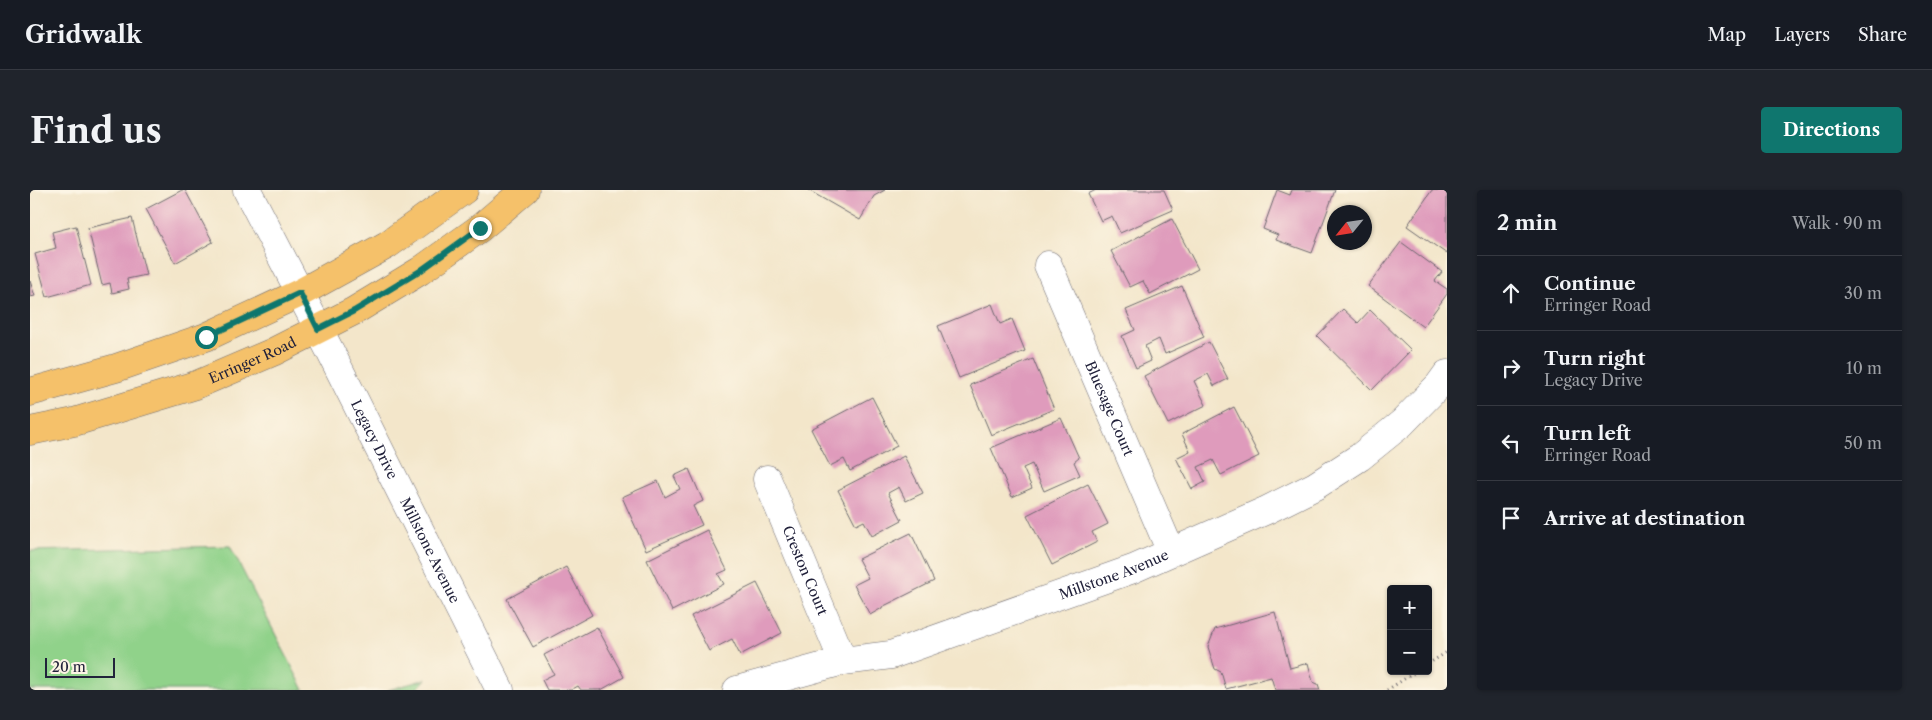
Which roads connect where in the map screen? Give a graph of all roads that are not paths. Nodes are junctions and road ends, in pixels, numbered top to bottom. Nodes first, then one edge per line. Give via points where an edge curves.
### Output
1 (247, 190) edge
2 (464, 190) edge
3 (525, 190) edge
4 (1048, 265) dead end
5 (300, 293) junction
6 (318, 329) junction
7 (1447, 374) edge
8 (30, 392) edge
9 (30, 431) edge
10 (767, 479) dead end
11 (1171, 552) junction
12 (843, 661) junction
13 (500, 690) edge
14 (737, 690) edge

1 - 5 street
2 - 5 main road via 387,245
3 - 6 main road, Erringer Road via 480,228 420,271
4 - 11 street, Bluesage Court
5 - 6 street
5 - 8 main road via 206,337 116,368
6 - 9 main road, Erringer Road via 274,352 196,385 74,422
6 - 13 street, Millstone Avenue
7 - 11 street, Millstone Avenue via 1402,423 1337,472 1267,510
10 - 12 street, Creston Court
11 - 12 street, Millstone Avenue via 1133,569 891,655
12 - 14 street, Millstone Avenue

